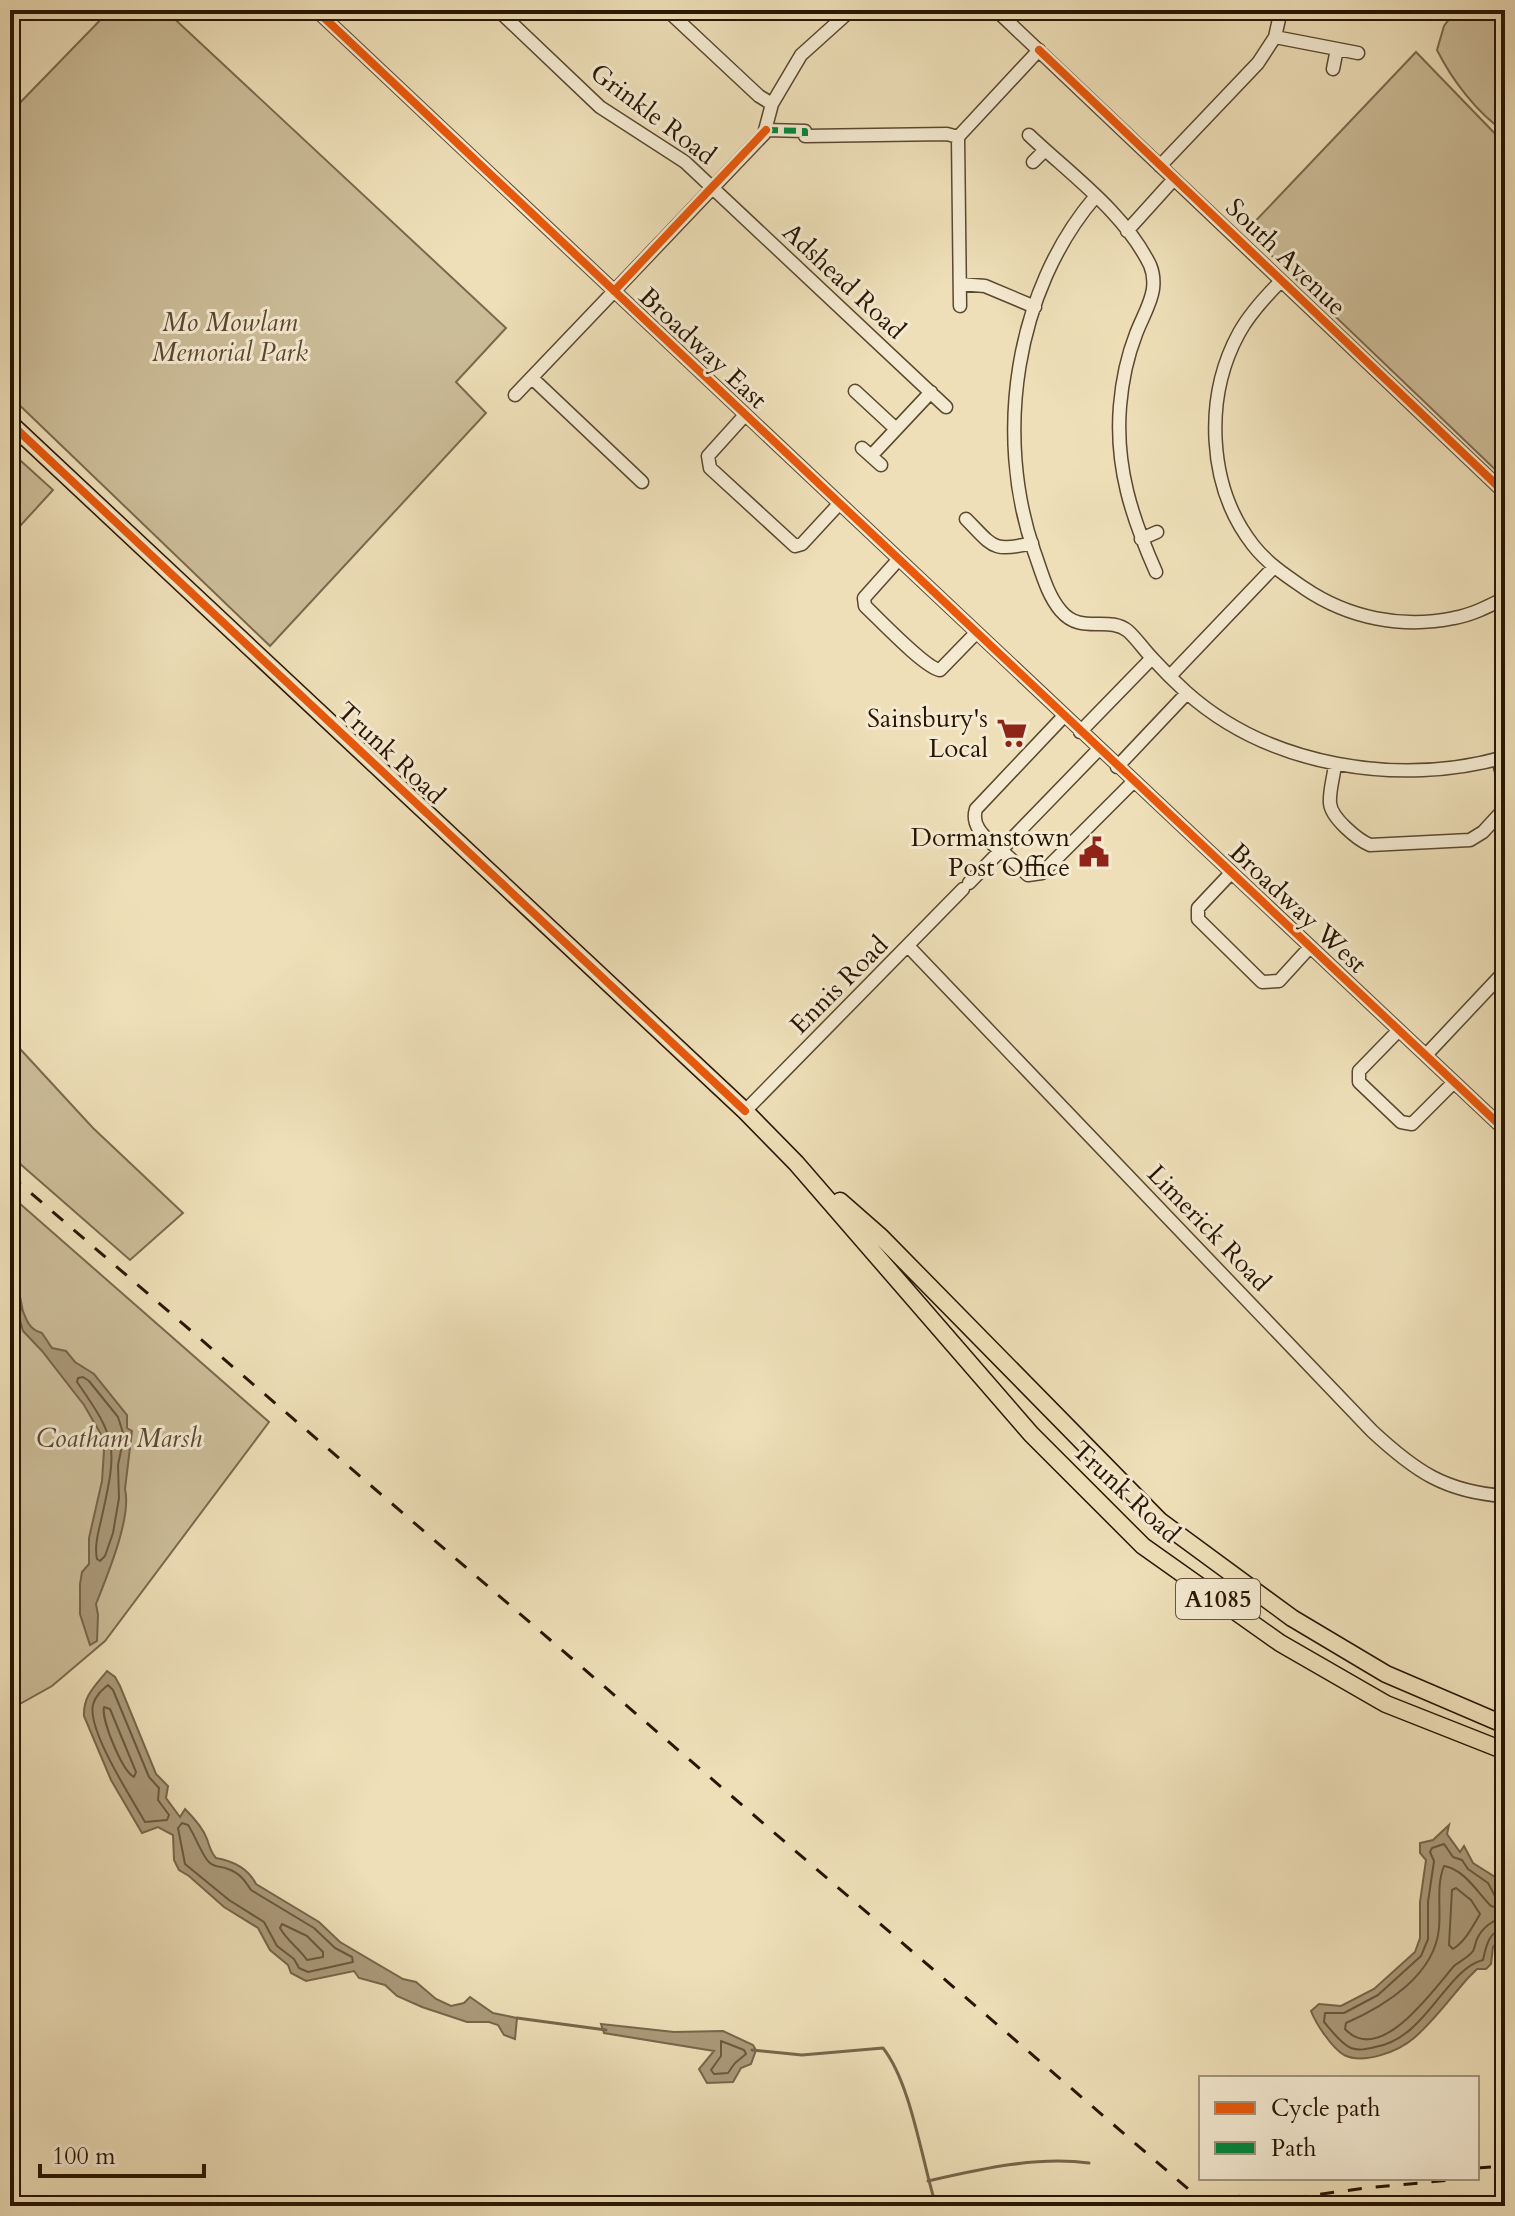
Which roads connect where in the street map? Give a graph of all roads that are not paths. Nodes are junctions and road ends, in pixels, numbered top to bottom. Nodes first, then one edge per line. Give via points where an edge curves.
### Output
1 (316, 10) edge
2 (498, 10) edge
3 (667, 10) edge
4 (851, 10) edge
5 (996, 10) edge
6 (1281, 10) edge
7 (835, 14) edge
8 (1275, 37) junction
9 (1337, 49) junction
10 (1039, 50) junction
11 (1358, 53) dead end
12 (1333, 69) dead end
13 (772, 104) junction
14 (766, 130) junction
15 (1029, 135) dead end
16 (958, 137) junction
17 (1045, 150) junction
18 (1033, 162) dead end
19 (1160, 166) junction
20 (1174, 179) junction
21 (712, 187) junction
22 (1095, 197) junction
23 (1127, 231) junction
24 (1281, 281) junction
25 (960, 284) junction
26 (614, 291) junction
27 (960, 306) dead end
28 (1035, 307) junction
29 (532, 378) junction
30 (855, 391) dead end
31 (931, 392) junction
32 (515, 395) dead end
33 (946, 407) dead end
34 (745, 415) junction
35 (10, 423) edge
36 (896, 429) junction
37 (871, 457) dead end
38 (642, 482) dead end
39 (1505, 493) edge
40 (839, 504) junction
41 (966, 519) dead end
42 (1157, 532) dead end
43 (1141, 539) junction
44 (1032, 543) junction
45 (898, 560) junction
46 (1274, 567) junction
47 (1156, 572) dead end
48 (1505, 598) edge
49 (976, 633) junction
50 (1152, 658) junction
51 (1170, 676) junction
52 (1187, 693) junction
53 (1064, 716) junction
54 (1080, 732) junction
55 (1099, 749) junction
56 (1501, 758) edge
57 (1335, 764) junction
58 (1117, 767) junction
59 (1133, 782) junction
60 (1505, 785) edge
61 (1505, 808) edge
62 (1000, 850) junction
63 (1231, 873) junction
64 (908, 946) junction
65 (1310, 947) junction
66 (1504, 975) edge
67 (1399, 1030) junction
68 (1426, 1055) junction
69 (1454, 1082) junction
70 (745, 1111) junction
71 (1505, 1130) edge
72 (796, 1163) junction
73 (1505, 1496) edge
74 (1505, 1725) edge
75 (1505, 1751) edge

1 - 26 street, Broadway East
2 - 21 street, Grinkle Road via 600,107 685,162
3 - 13 street
4 - 7 street
5 - 10 street, South Avenue
6 - 8 street
7 - 13 street via 801,55
8 - 9 street
8 - 19 street via 1258,63
9 - 11 street
9 - 12 street
10 - 16 street
10 - 19 street, South Avenue
13 - 14 street
14 - 16 street via 805,131 805,136
14 - 21 street
15 - 17 street
16 - 25 street
17 - 18 street
17 - 22 street
19 - 20 street, South Avenue
20 - 23 street
20 - 24 street, South Avenue
21 - 26 street
21 - 31 street, Adshead Road
22 - 23 street
22 - 28 street via 1055,256
23 - 43 street via 1150,264 1154,286 1135,337 1120,407 1125,484
24 - 39 street, South Avenue
24 - 46 street via 1239,333 1220,382 1215,420 1217,460 1234,514
25 - 27 street
25 - 28 street via 985,286
26 - 29 street
26 - 34 street, Broadway East
28 - 44 street via 1021,363 1015,435 1018,482
29 - 32 street
29 - 38 street
30 - 36 street
31 - 33 street, Adshead Road
31 - 36 street
34 - 40 street, Broadway East
34 - 40 street via 708,456 710,468 795,546
35 - 70 main road, Trunk Road / A1085
36 - 37 street
40 - 45 street, Broadway East
41 - 44 street via 998,548
42 - 43 street
43 - 47 street
44 - 50 street via 1062,612 1082,624 1124,628
45 - 49 street, Broadway East
45 - 49 street via 864,598 865,606 932,669 940,670
46 - 48 street via 1316,596 1370,618 1456,618
46 - 51 street
49 - 53 street, Broadway East
50 - 51 street
50 - 54 street
51 - 52 street
52 - 57 street via 1264,740
52 - 58 street
53 - 54 street, Broadway West
53 - 62 street via 976,809 977,828
54 - 55 street, Broadway West
55 - 58 street, Broadway West
55 - 62 street, Ennis Road
56 - 57 street via 1418,771
56 - 60 street
57 - 61 street via 1332,810 1370,845 1470,840
58 - 59 street, Broadway West
59 - 62 street via 1042,873 1028,875
59 - 63 street, Broadway West
62 - 64 street, Ennis Road
63 - 65 street, Broadway West
63 - 65 street via 1198,908 1198,919 1262,982 1279,981
64 - 70 street, Ennis Road
64 - 73 street, Limerick Road via 1372,1431 1408,1464 1435,1479
65 - 67 street, Broadway West
66 - 68 street
67 - 68 street, Broadway West
67 - 69 street via 1358,1077 1401,1122 1412,1124
68 - 69 street, Broadway West
69 - 71 street, Broadway West
70 - 72 main road, Trunk Road / A1085
72 - 74 main road, Trunk Road / A1085 via 881,1237 1160,1521 1292,1618 1386,1674
72 - 75 main road, Trunk Road / A1085 via 1031,1434 1143,1546 1280,1643 1386,1704

